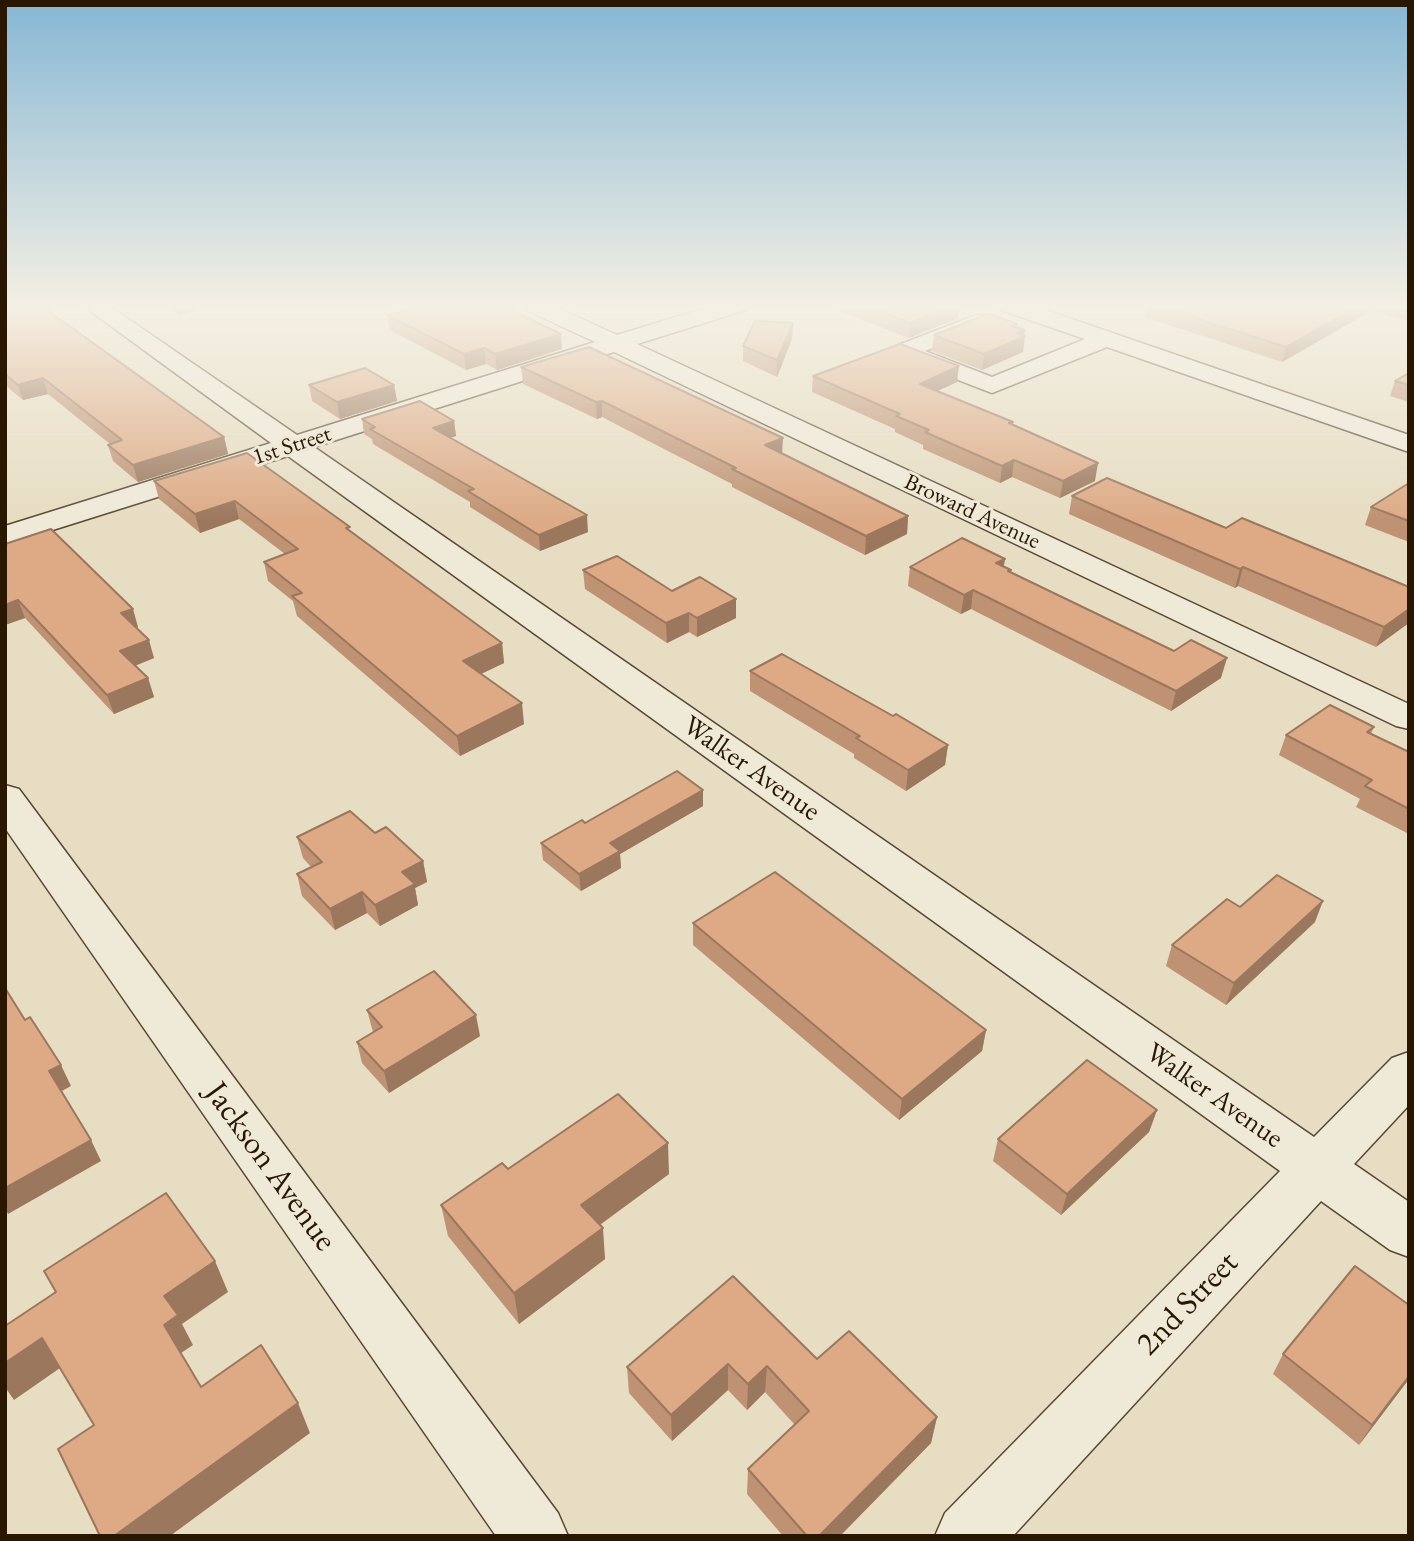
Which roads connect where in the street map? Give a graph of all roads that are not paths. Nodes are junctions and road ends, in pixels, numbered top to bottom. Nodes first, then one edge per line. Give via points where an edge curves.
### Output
1 (195, 377) edge
2 (510, 377) edge
3 (686, 377) edge
4 (969, 377) edge
5 (1014, 377) edge
6 (1215, 377) edge
7 (1409, 444) edge
8 (292, 445) junction
9 (5, 537) edge
10 (1409, 718) edge
11 (5, 798) edge
12 (1409, 1072) edge
13 (1317, 1169) junction
14 (1409, 1233) edge
15 (535, 1536) edge
16 (968, 1536) edge

1 - 8 street, Walker Avenue
2 - 8 street, 1st Street
3 - 10 street, Broward Avenue
4 - 5 street via 992,386
6 - 7 street
8 - 9 street, 1st Street
8 - 13 street, Walker Avenue
11 - 15 street, Jackson Avenue
12 - 13 street, 2nd Street
13 - 14 street, Walker Avenue
13 - 16 street, 2nd Street

